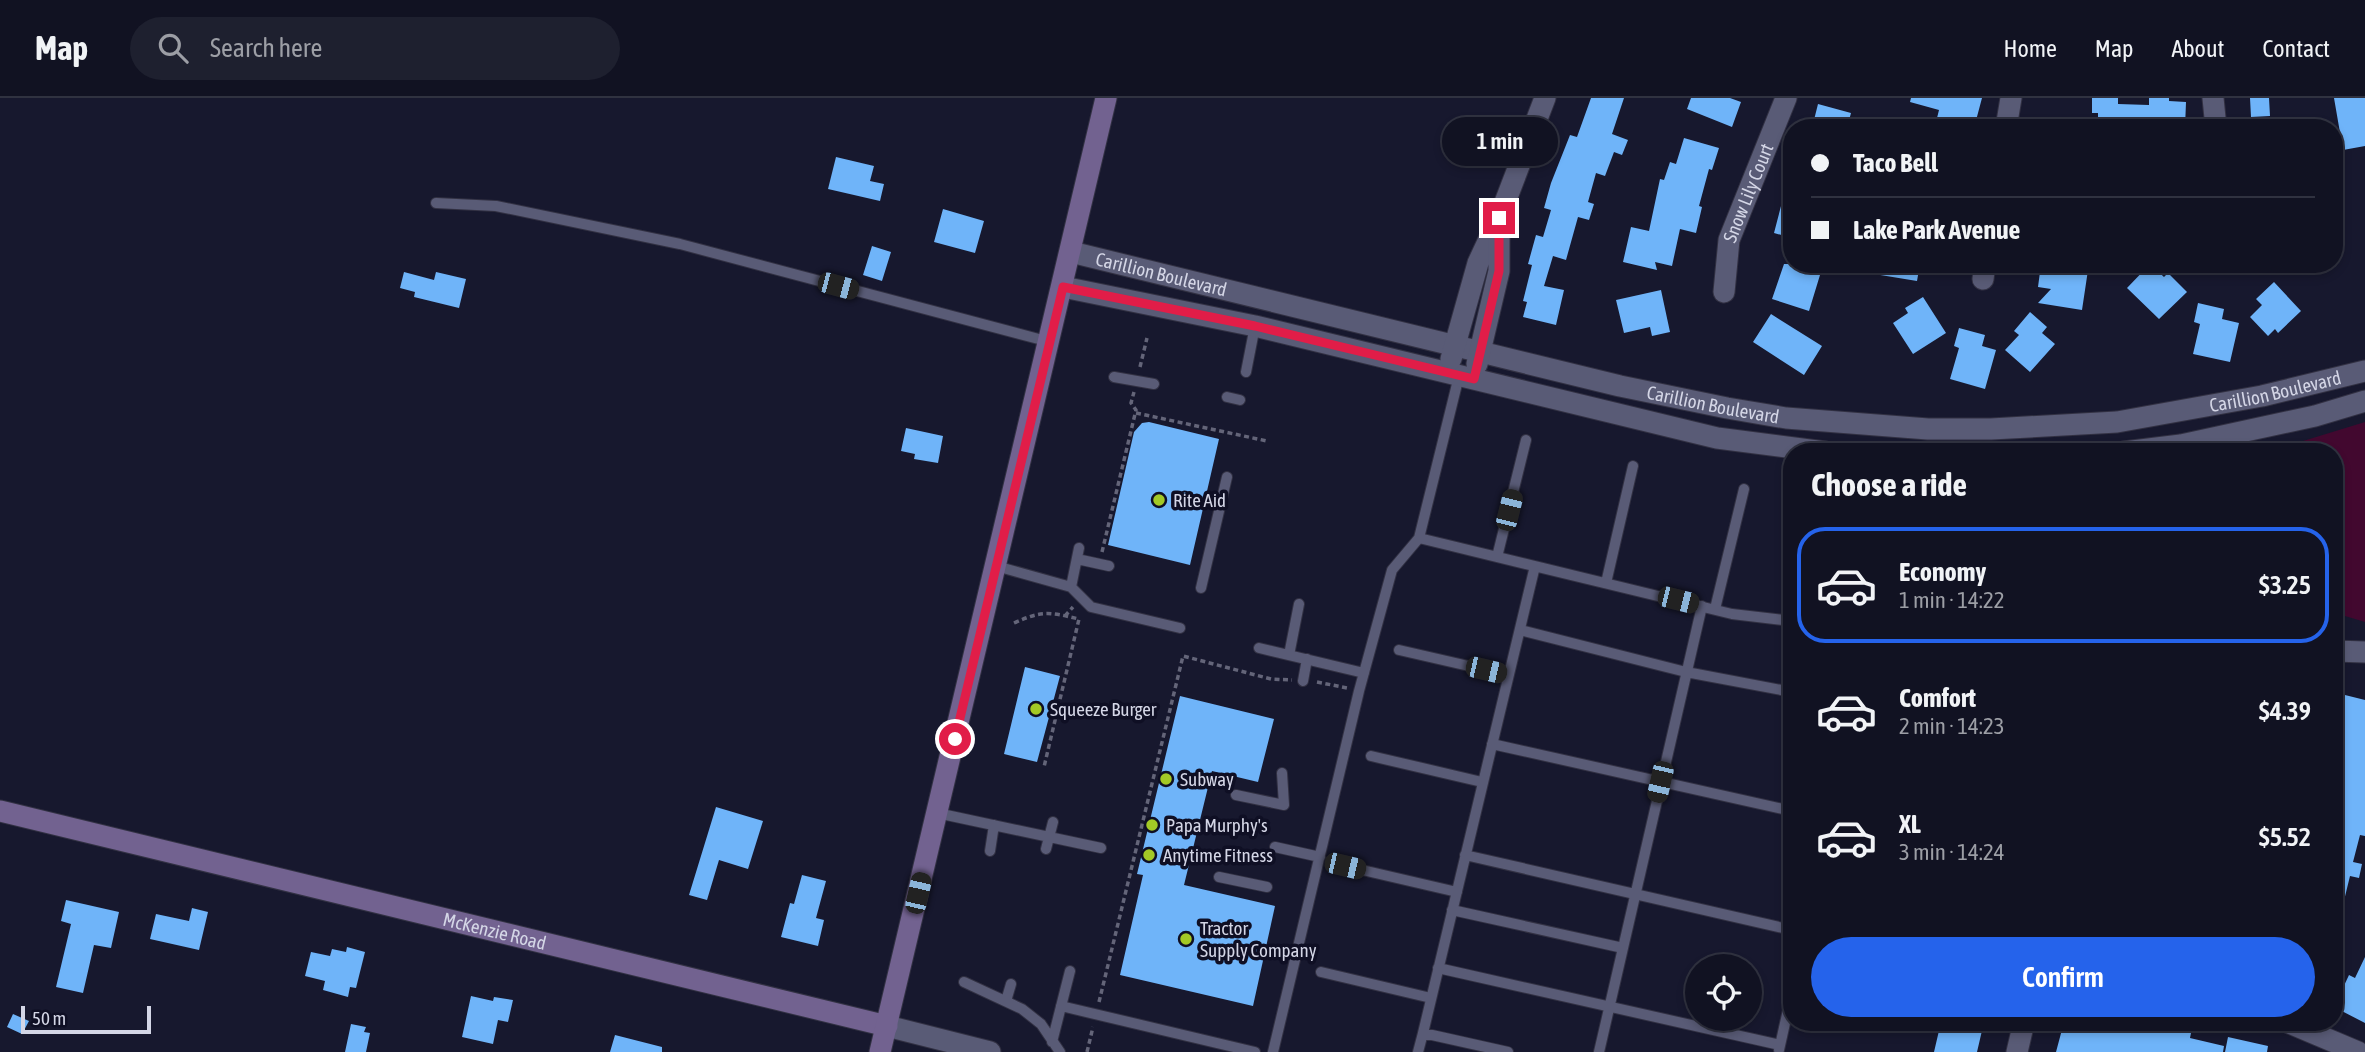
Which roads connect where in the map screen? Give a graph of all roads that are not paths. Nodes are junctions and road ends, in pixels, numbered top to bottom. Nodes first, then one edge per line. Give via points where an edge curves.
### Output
1 (1106, 98) edge
2 (1545, 98) edge
3 (1786, 98) edge
4 (2011, 98) edge
5 (2213, 98) edge
6 (2008, 119) edge
7 (2215, 119) edge
8 (436, 202) dead end
9 (1499, 218) junction
10 (1071, 251) junction
11 (1063, 287) junction
12 (1724, 292) dead end
13 (1255, 326) junction
14 (1050, 342) junction
15 (1454, 347) junction
16 (1479, 353) junction
17 (2365, 371) edge
18 (1246, 372) dead end
19 (1460, 376) junction
20 (1114, 377) dead end
21 (1154, 384) dead end
22 (1227, 397) dead end
23 (1240, 400) dead end
24 (2365, 401) edge
25 (1526, 439) dead end
26 (2189, 443) edge
27 (1783, 447) edge
28 (1633, 466) dead end
29 (1227, 477) dead end
30 (1744, 489) dead end
31 (1419, 538) junction
32 (1497, 556) junction
33 (1104, 565) road end
34 (996, 566) junction
35 (1535, 566) junction
36 (1606, 583) junction
37 (1071, 587) junction
38 (1201, 588) dead end
39 (1299, 604) dead end
40 (1702, 606) junction
41 (1714, 609) junction
42 (1783, 620) edge
43 (1180, 628) dead end
44 (1520, 630) junction
45 (1259, 648) dead end
46 (1399, 650) dead end
47 (2343, 651) edge
48 (2365, 652) edge
49 (1289, 655) junction
50 (1307, 659) junction
51 (1364, 673) junction
52 (1686, 673) junction
53 (1508, 675) junction
54 (1303, 681) road end
55 (1783, 690) edge
56 (1492, 744) junction
57 (1371, 756) dead end
58 (1282, 773) dead end
59 (1482, 782) junction
60 (1660, 782) junction
61 (1236, 795) dead end
62 (1783, 809) edge
63 (0, 811) edge
64 (937, 813) junction
65 (1053, 822) dead end
66 (994, 825) junction
67 (1049, 836) junction
68 (1275, 847) dead end
69 (1101, 848) dead end
70 (1046, 849) dead end
71 (990, 851) dead end
72 (1465, 855) junction
73 (1320, 858) junction
74 (1345, 866) dead end
75 (1219, 877) dead end
76 (1267, 887) dead end
77 (1457, 892) junction
78 (1634, 893) junction
79 (1452, 911) junction
80 (1783, 928) edge
81 (1623, 948) junction
82 (1438, 968) junction
83 (1070, 971) dead end
84 (1321, 972) dead end
85 (964, 982) dead end
86 (1011, 984) dead end
87 (1431, 998) junction
88 (1006, 1002) junction
89 (1610, 1005) junction
90 (1061, 1006) junction
91 (887, 1026) junction
92 (1783, 1031) edge
93 (2022, 1031) edge
94 (2308, 1031) edge
95 (1423, 1033) junction
96 (1052, 1042) junction
97 (1779, 1048) edge
98 (1483, 1049) edge
99 (880, 1052) edge
100 (990, 1052) edge
101 (1059, 1052) edge
102 (1255, 1052) edge
103 (1273, 1052) edge
104 (1418, 1052) edge
105 (1508, 1052) edge
106 (1599, 1052) edge
107 (2017, 1052) edge
108 (2358, 1052) edge

1 - 10 main road
2 - 9 street
3 - 12 street, Snow Lily Court via 1729,240
4 - 6 street
5 - 7 street
8 - 14 lane via 496,206 680,244
9 - 15 street via 1478,263
9 - 16 street via 1499,271
10 - 11 main road
10 - 15 street, Carillion Boulevard
11 - 13 street, Carillion Boulevard
11 - 14 main road
13 - 18 lane
13 - 19 street, Carillion Boulevard
14 - 34 main road
15 - 16 street, Carillion Boulevard
15 - 19 street
16 - 17 street, Carillion Boulevard via 1786,418 1928,429 2117,422 2262,396
16 - 19 street
19 - 27 street, Carillion Boulevard via 1717,438
19 - 31 lane
20 - 21 lane
22 - 23 lane
24 - 26 street, Carillion Boulevard
25 - 32 lane
28 - 36 lane
29 - 38 lane
30 - 41 lane
31 - 32 lane
31 - 51 lane via 1392,570
32 - 35 lane
33 - 37 lane via 1078,553
34 - 37 lane
34 - 64 main road
35 - 36 lane
35 - 44 lane
36 - 40 lane
37 - 43 lane via 1107,617 1156,628
39 - 49 lane
40 - 41 lane
40 - 52 lane
41 - 42 lane
44 - 52 lane
44 - 53 lane
45 - 49 lane
46 - 53 lane
47 - 48 street
49 - 50 lane
50 - 51 lane
50 - 54 lane
51 - 73 lane
52 - 55 lane
52 - 60 lane
53 - 56 lane
56 - 59 lane
56 - 60 lane
57 - 59 lane
58 - 61 lane via 1283,805
59 - 72 lane
60 - 62 lane
60 - 78 lane
63 - 91 main road, McKenzie Road
64 - 66 lane
64 - 91 main road
65 - 67 lane
66 - 67 lane
66 - 71 lane
67 - 69 lane
67 - 70 lane
68 - 73 lane
72 - 77 lane
72 - 78 lane
73 - 103 lane
74 - 77 lane
75 - 76 lane
77 - 79 lane
78 - 80 lane
78 - 81 lane
79 - 81 lane
79 - 82 lane
81 - 89 lane
82 - 87 lane
82 - 89 lane
83 - 90 lane
84 - 87 lane
85 - 88 lane
86 - 88 lane
87 - 95 lane
88 - 96 lane via 1041,1024
89 - 97 lane
89 - 106 lane
90 - 96 lane
90 - 102 lane
91 - 99 main road
91 - 100 street, McKenzie Road
92 - 97 lane
93 - 107 street
94 - 108 street
95 - 98 lane
95 - 104 lane
96 - 101 lane
98 - 105 lane

